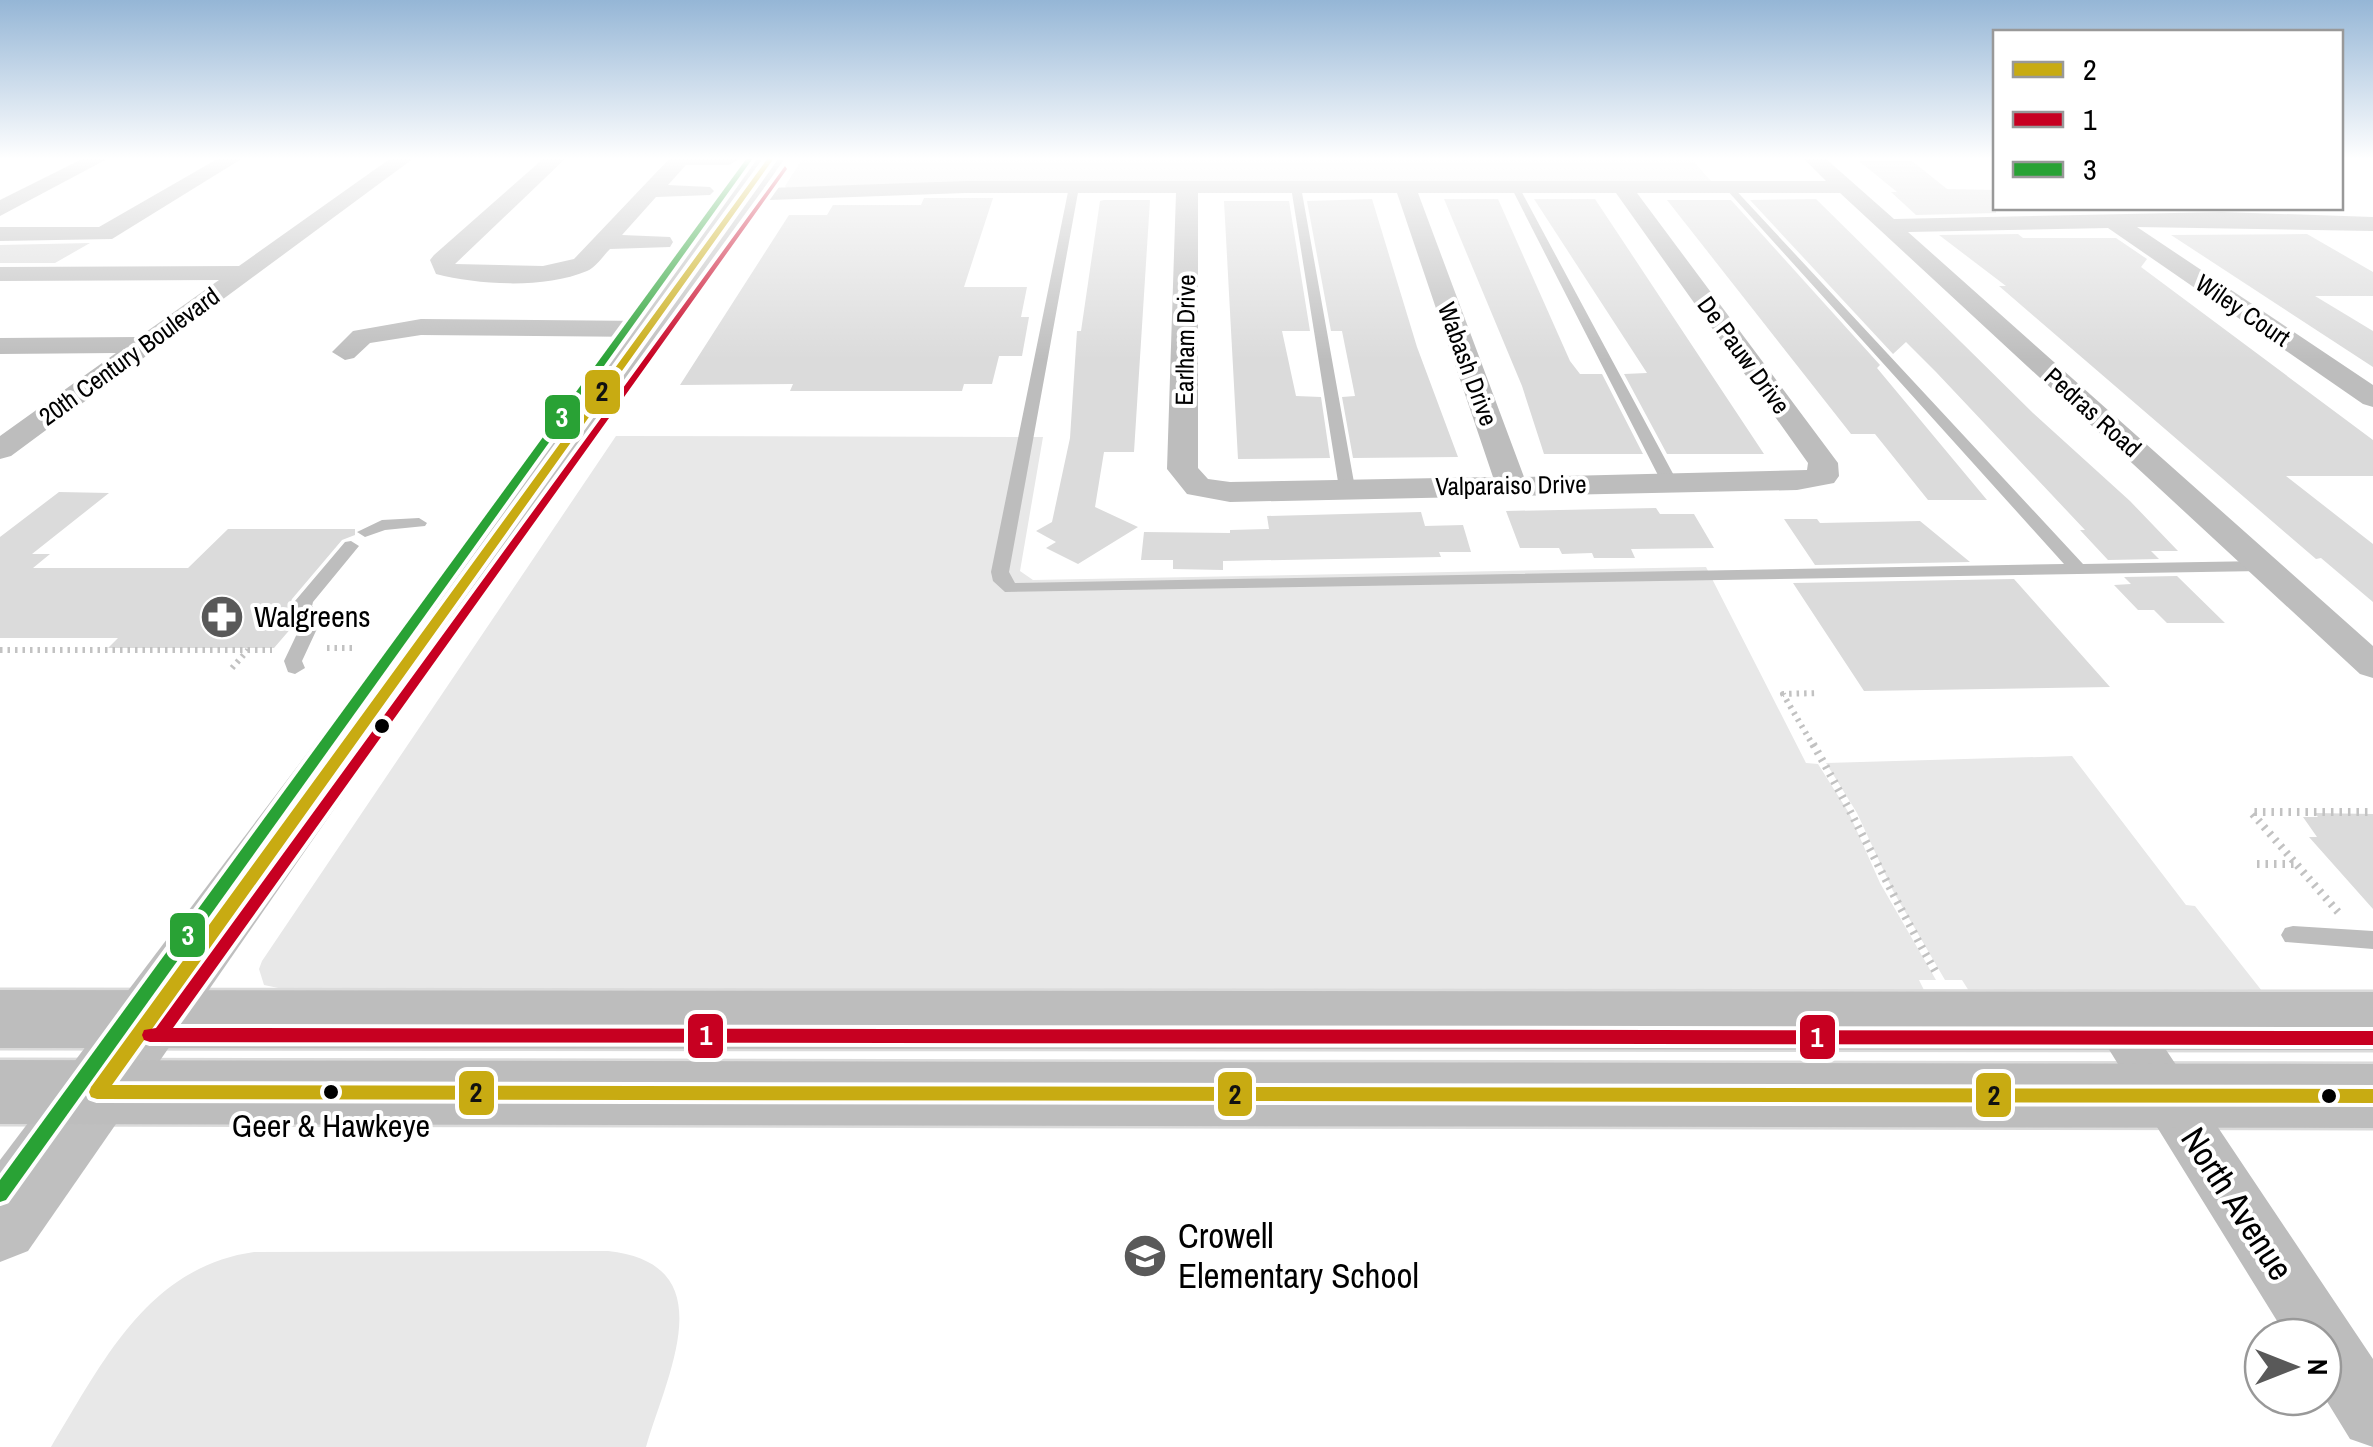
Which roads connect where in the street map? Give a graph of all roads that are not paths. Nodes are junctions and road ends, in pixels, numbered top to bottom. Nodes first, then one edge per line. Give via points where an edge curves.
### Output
1 (118, 226) edge
2 (311, 226) edge
3 (483, 226) edge
4 (621, 226) edge
5 (709, 226) edge
6 (1067, 226) edge
7 (1187, 226) edge
8 (1303, 226) edge
9 (1419, 226) edge
10 (1534, 226) edge
11 (1649, 226) edge
12 (1765, 226) edge
13 (1889, 226) joint
14 (1916, 226) edge
15 (2119, 226) edge
16 (0, 234) edge
17 (606, 242) junction
18 (662, 242) dead end
19 (0, 274) edge
20 (244, 274) junction
21 (648, 329) junction
22 (145, 345) junction
23 (6, 350) edge
24 (345, 352) dead end
25 (2373, 398) edge
26 (1, 448) edge
27 (1823, 476) joint
28 (1670, 483) junction
29 (1511, 484) junction
30 (1198, 486) joint
31 (1347, 488) junction
32 (419, 523) dead end
33 (365, 532) dead end
34 (351, 546) dead end
35 (2262, 566) junction
36 (2080, 570) junction
37 (2373, 666) edge
38 (295, 668) dead end
39 (2292, 935) dead end
40 (2373, 940) edge
41 (150, 1018) junction
42 (0, 1019) edge
43 (2118, 1020) junction
44 (2373, 1021) edge
45 (0, 1092) edge
46 (97, 1092) junction
47 (2167, 1096) junction
48 (2373, 1096) edge
49 (0, 1224) edge
50 (2309, 1317) edge
51 (2343, 1369) edge
52 (2373, 1416) edge

1 - 16 street via 104,234
2 - 20 street, 20th Century Boulevard
3 - 17 street via 441,265 466,274 558,272 589,260
4 - 17 street
5 - 21 street
6 - 36 lane via 1000,572 1012,588
7 - 30 street, Earlham Drive via 1184,470
8 - 31 lane
9 - 29 street, Wabash Drive
10 - 28 lane
11 - 27 street, De Pauw Drive via 1823,463
12 - 36 lane
13 - 14 street
13 - 35 street, Pedras Road
15 - 25 street, Wiley Court
17 - 18 street
19 - 20 street
20 - 22 street, 20th Century Boulevard
21 - 24 street via 421,327 362,338
21 - 41 street
22 - 23 street
22 - 26 street, 20th Century Boulevard
27 - 28 street, Valparaiso Drive
28 - 29 street, Valparaiso Drive
29 - 31 street, Valparaiso Drive
30 - 31 street, Valparaiso Drive via 1230,492
32 - 33 lane
34 - 38 lane via 304,601 312,620
35 - 36 lane
35 - 37 street, Pedras Road
39 - 40 lane
41 - 42 main road
41 - 43 main road
41 - 46 street
43 - 44 main road
43 - 47 street, North Avenue
45 - 46 main road
46 - 47 main road
46 - 49 street
47 - 48 main road
47 - 50 street, North Avenue
51 - 52 street, North Avenue

